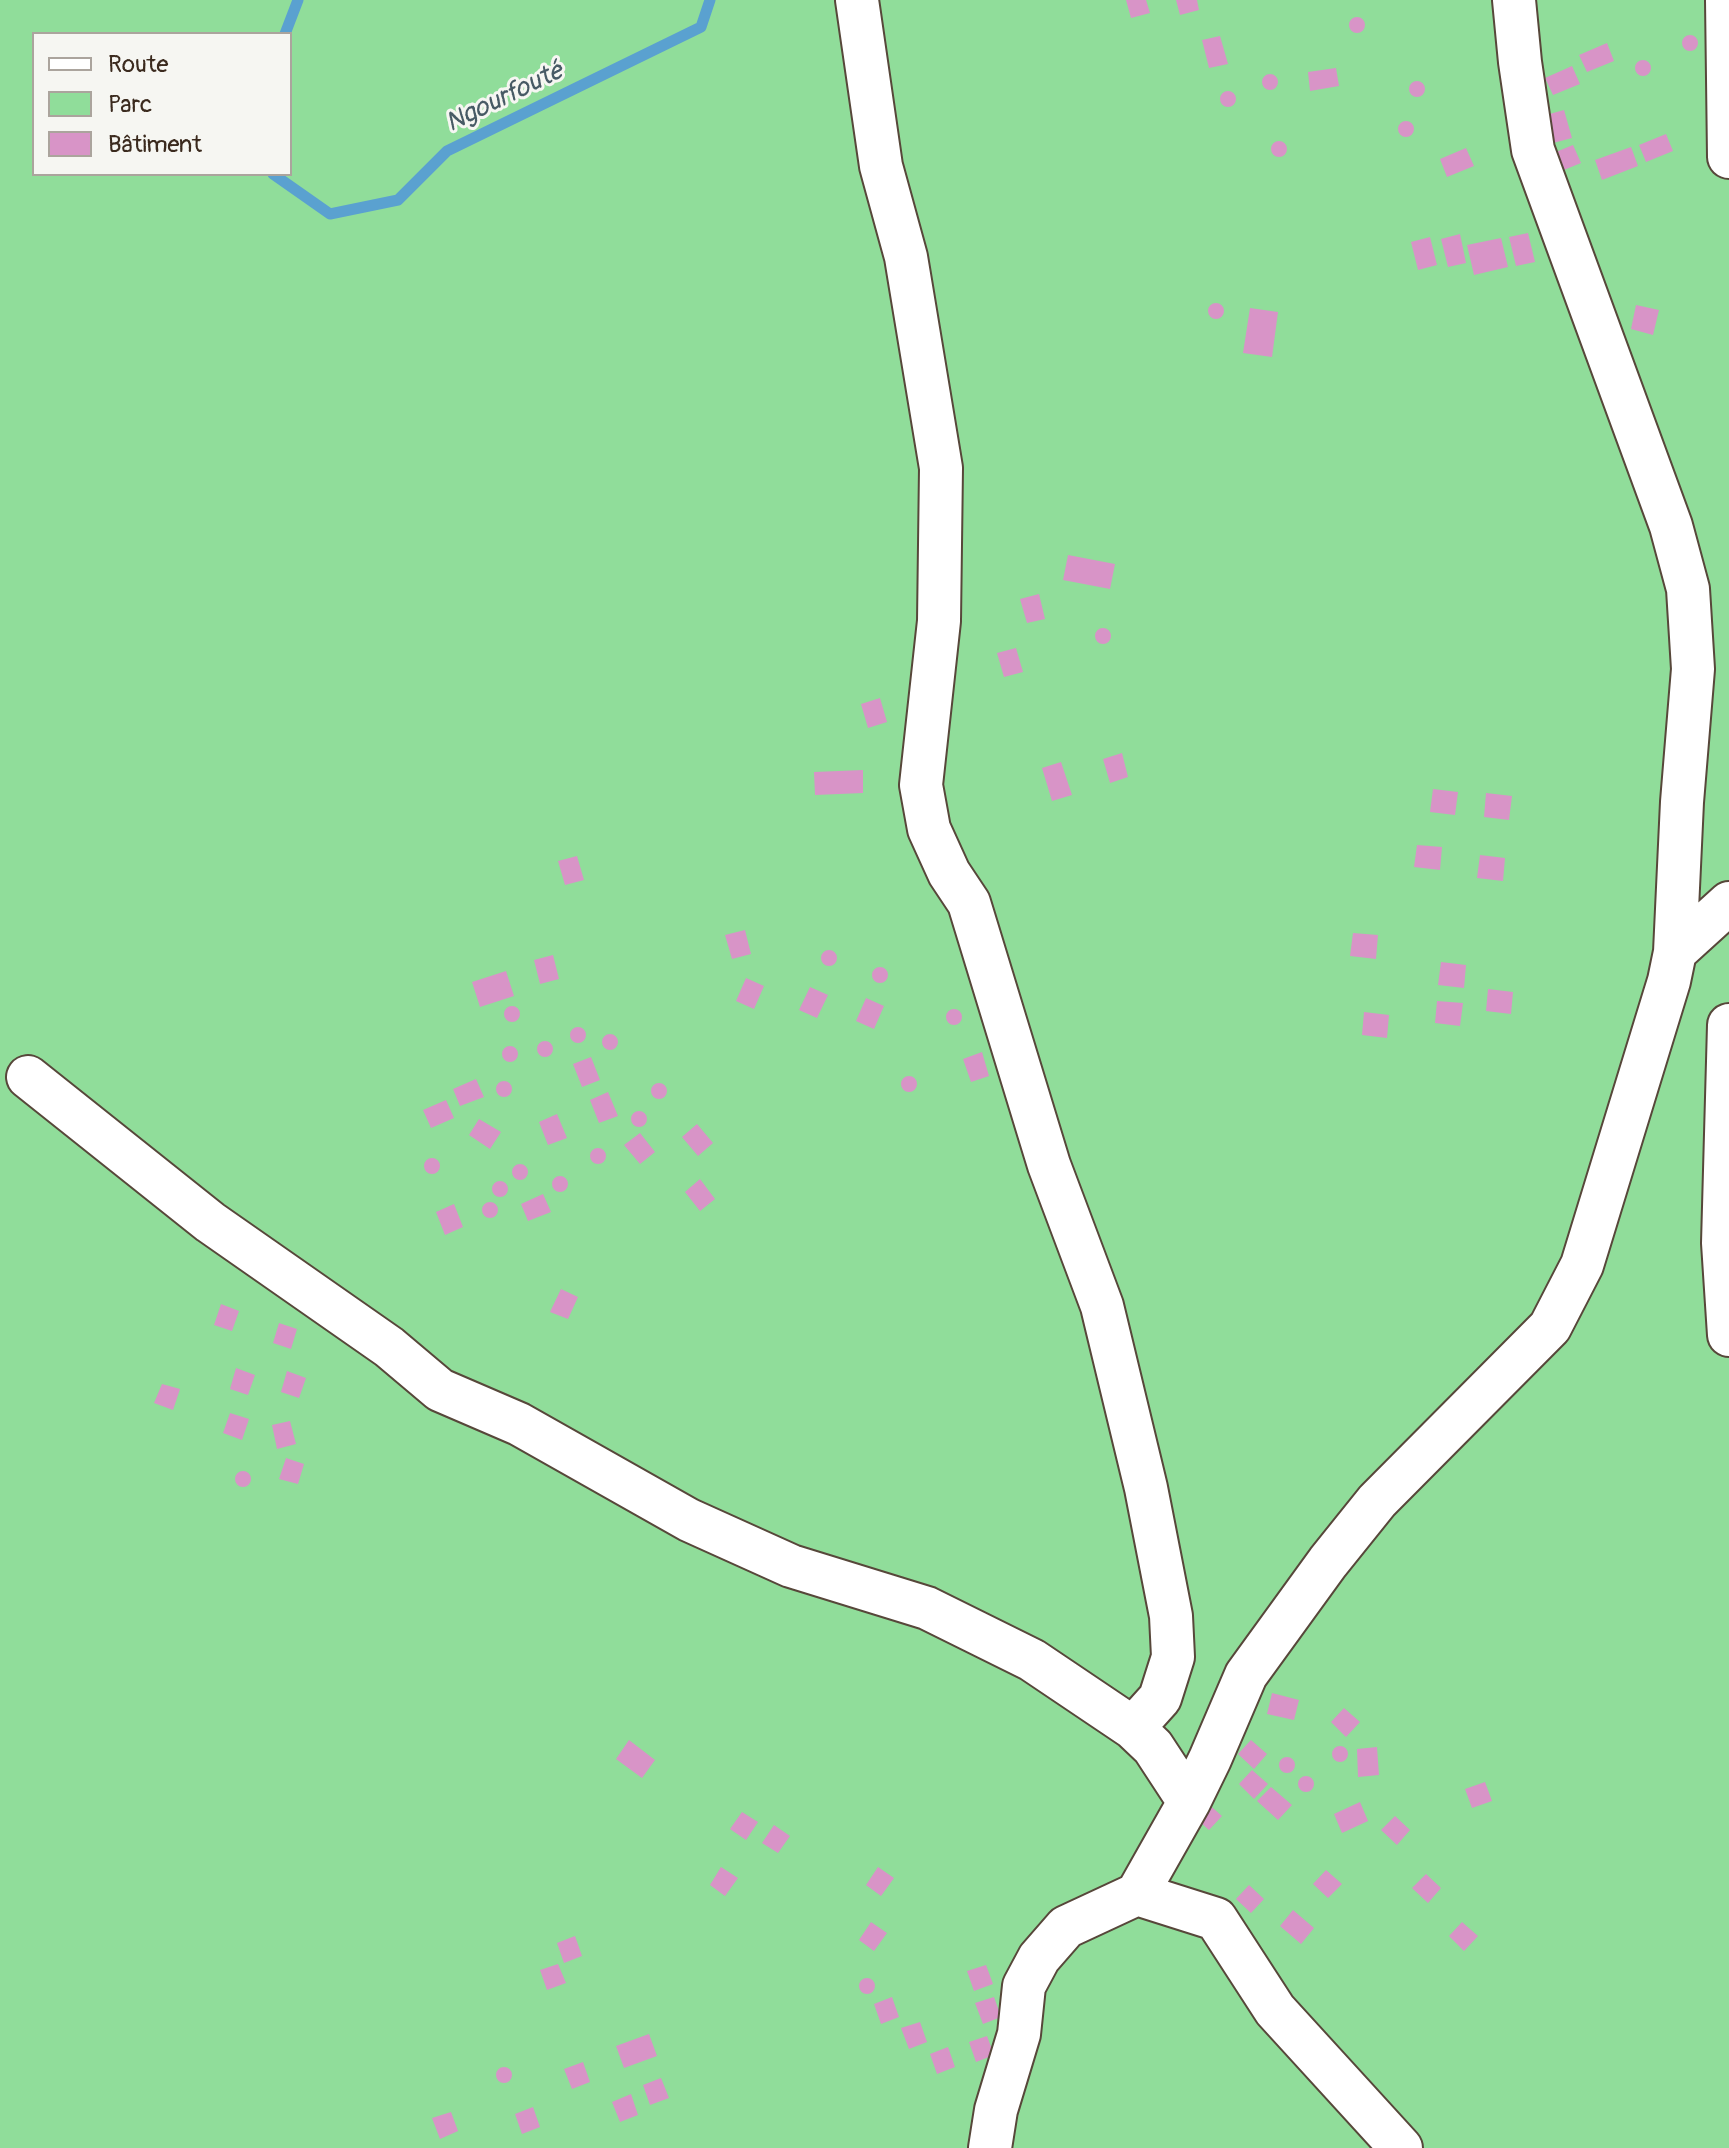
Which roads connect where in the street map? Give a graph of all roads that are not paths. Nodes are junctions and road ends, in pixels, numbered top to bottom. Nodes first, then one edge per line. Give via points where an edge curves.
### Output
1 (857, 0) edge
2 (1514, 0) edge
3 (1727, 0) edge
4 (1728, 87) edge
5 (1729, 157) edge
6 (1729, 903) edge
7 (1675, 952) junction
8 (1729, 1025) edge
9 (28, 1077) dead end
10 (1729, 1335) edge
11 (1133, 1728) junction
12 (1189, 1802) junction
13 (1137, 1894) junction
14 (990, 2148) edge
15 (1401, 2148) edge

1 - 11 street via 881,166 906,257 941,468 939,621 921,785 929,829 969,903 1049,1165 1102,1306 1146,1488 1171,1616 1173,1657 1160,1698
2 - 7 street via 1533,150 1671,526 1688,589 1693,669
3 - 4 street
4 - 5 street
6 - 7 street
7 - 12 street via 1582,1265 1550,1327 1377,1501 1328,1562 1246,1675
8 - 10 street via 1723,1243
9 - 11 street via 210,1222 389,1347 440,1390 519,1424 689,1520 791,1566 927,1608 1032,1660
11 - 12 street via 1153,1747
12 - 13 street
13 - 14 street via 1066,1927 1039,1958 1024,1986 1019,2034
13 - 15 street via 1216,1919 1275,2010

